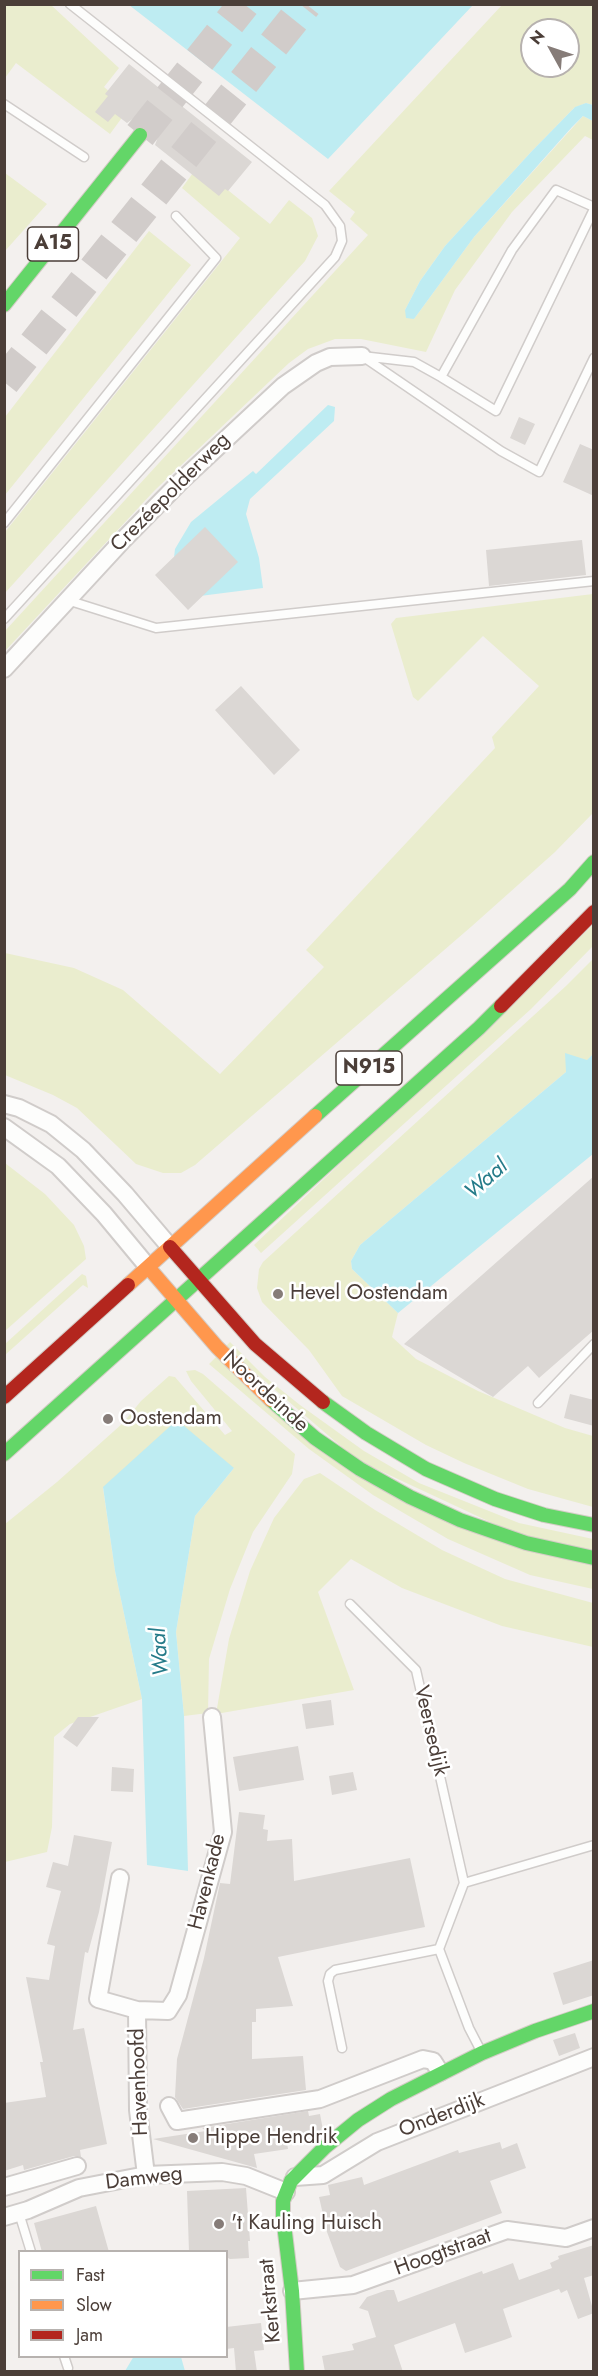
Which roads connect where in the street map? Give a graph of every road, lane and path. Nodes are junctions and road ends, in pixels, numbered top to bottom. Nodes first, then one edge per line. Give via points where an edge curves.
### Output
1 (70, 4) edge
2 (4, 104) edge
3 (140, 135) tunnel mouth
4 (84, 157) dead end
5 (594, 208) edge
6 (176, 216) dead end
7 (4, 305) edge
8 (362, 356) junction
9 (594, 358) edge
10 (441, 377) junction
11 (4, 523) edge
12 (594, 581) edge
13 (67, 600) junction
14 (4, 619) edge
15 (4, 669) edge
16 (594, 862) edge
17 (594, 912) edge
18 (4, 1104) edge
19 (4, 1126) edge
20 (170, 1247) junction
21 (148, 1267) junction
22 (198, 1280) junction
23 (176, 1299) junction
24 (594, 1344) edge
25 (4, 1397) edge
26 (538, 1403) dead end
27 (4, 1454) edge
28 (594, 1525) edge
29 (594, 1558) edge
30 (350, 1604) dead end
31 (212, 1717) dead end
32 (594, 1845) edge
33 (120, 1878) dead end
34 (464, 1883) junction
35 (439, 1949) junction
36 (137, 2010) junction
37 (594, 2011) edge
38 (342, 2048) dead end
39 (482, 2053) junction
40 (594, 2057) edge
41 (440, 2072) junction
42 (169, 2106) dead end
43 (77, 2166) dead end
44 (146, 2175) junction
45 (295, 2177) junction
46 (4, 2187) edge
47 (286, 2192) junction
48 (12, 2215) edge
49 (594, 2228) edge
50 (30, 2250) edge
51 (292, 2291) junction
52 (65, 2358) edge
53 (68, 2367) dead end
54 (297, 2372) edge

1 - 14 lane via 325,206 340,226 342,241 335,257
2 - 4 lane
3 - 7 main road, A15
5 - 10 lane via 556,190 512,250
5 - 10 lane via 496,411
6 - 11 lane via 216,258
8 - 9 lane via 501,451 540,472
8 - 10 lane via 414,362
8 - 13 street, Crezéepolderweg via 330,357 283,386 181,481
12 - 13 lane via 156,628
13 - 15 street, Crezéepolderweg
16 - 20 main road, N915 via 570,890
17 - 22 main road, N915 via 479,1028
18 - 20 street, Noordeinde via 51,1124 83,1150
19 - 21 street, Noordeinde via 58,1166
20 - 21 main road, N915
20 - 22 main road, Noordeinde
21 - 23 main road, Noordeinde
21 - 25 main road, N915
22 - 23 main road, N915
22 - 28 main road, Noordeinde via 284,1371 366,1433 426,1469 495,1498 544,1515
23 - 27 main road, N915
23 - 29 main road, Noordeinde via 261,1390 315,1438 360,1469 460,1520 526,1543
24 - 26 lane
30 - 34 lane, Veersedijk via 416,1670
31 - 36 street, Havenkade via 222,1832 178,1995 168,2011
32 - 34 lane
33 - 36 street, Havenhoofd via 98,1999
34 - 35 lane
35 - 38 lane via 330,1974 328,1981
35 - 39 lane
36 - 44 street, Havenhoofd via 138,2100
37 - 39 main road
39 - 41 main road
40 - 45 street, Onderdijk via 377,2142 323,2175
41 - 42 street via 433,2061 423,2058 320,2099 177,2121
41 - 45 main road via 358,2120
43 - 46 street
44 - 47 street, Damweg via 222,2172 246,2176
44 - 48 street, Damweg via 79,2188
45 - 47 main road
47 - 51 main road, Kerkstraat via 283,2216
48 - 50 lane
49 - 51 street, Hoogtstraat via 567,2238 507,2230 353,2285
51 - 54 main road, Kerkstraat
52 - 53 lane

